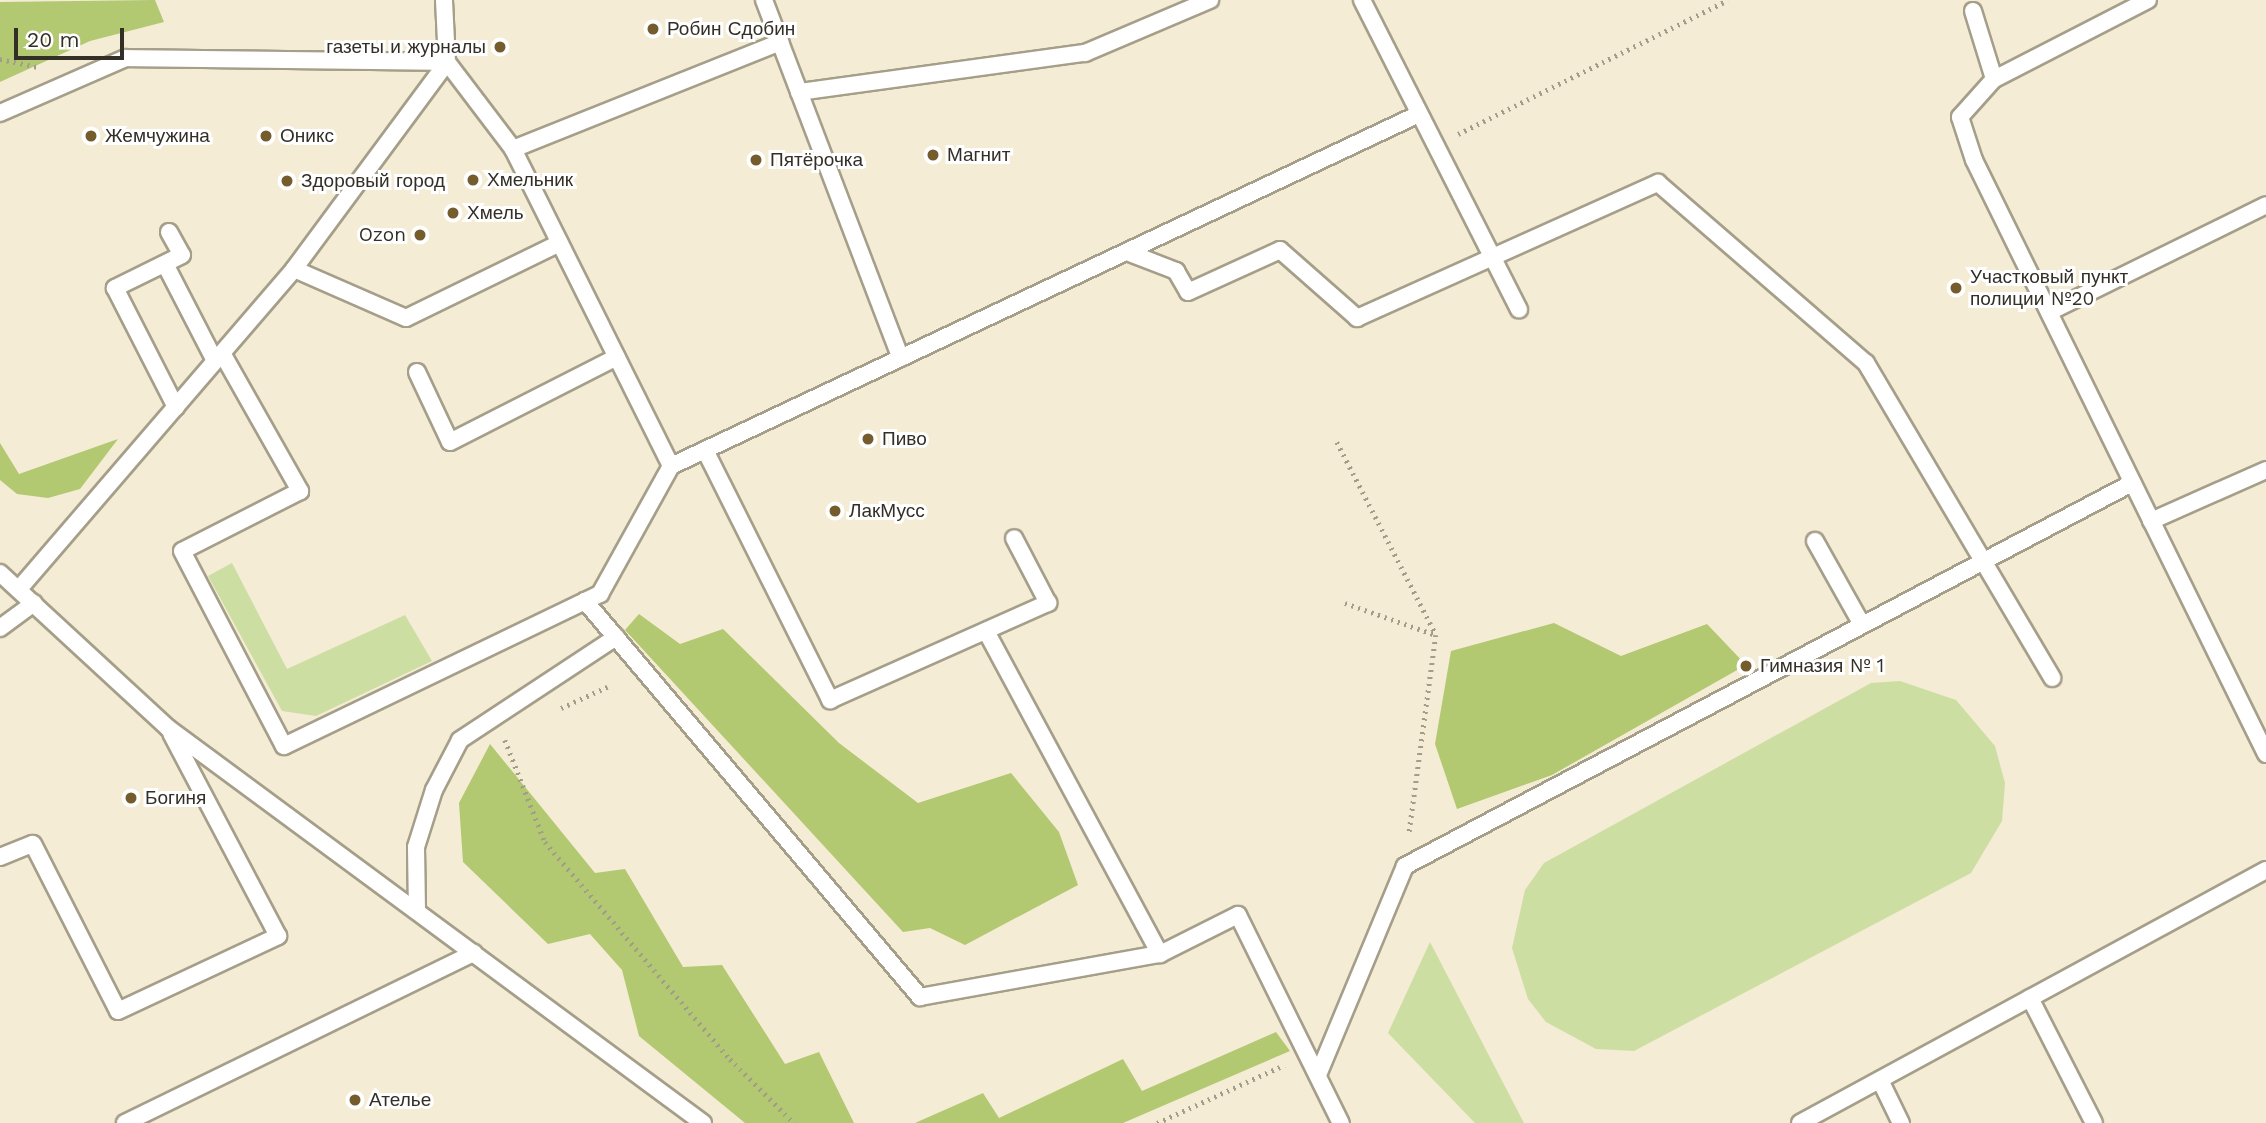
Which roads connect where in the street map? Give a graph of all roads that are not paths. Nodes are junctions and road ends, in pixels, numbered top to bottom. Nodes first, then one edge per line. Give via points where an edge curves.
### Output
1 (444, 0) edge
2 (764, 0) edge
3 (1210, 0) edge
4 (1362, 0) edge
5 (2148, 0) edge
6 (1973, 11) dead end
7 (780, 42) junction
8 (447, 62) junction
9 (1994, 79) junction
10 (799, 92) junction
11 (0, 113) edge
12 (1417, 115) junction
13 (513, 149) junction
14 (2266, 205) edge
15 (169, 232) dead end
16 (560, 243) junction
17 (1127, 252) junction
18 (1493, 260) junction
19 (165, 264) junction
20 (294, 269) junction
21 (1520, 309) dead end
22 (2049, 312) junction
23 (219, 357) junction
24 (617, 357) junction
25 (901, 358) junction
26 (417, 372) dead end
27 (176, 407) junction
28 (705, 450) junction
29 (671, 466) junction
30 (2266, 470) edge
31 (2132, 483) junction
32 (2151, 520) junction
33 (1014, 538) dead end
34 (1815, 541) dead end
35 (1984, 558) junction
36 (0, 573) edge
37 (19, 589) junction
38 (585, 601) junction
39 (34, 603) junction
40 (1861, 623) junction
41 (0, 628) edge
42 (986, 632) junction
43 (616, 637) junction
44 (2052, 678) dead end
45 (169, 728) junction
46 (2266, 754) edge
47 (0, 857) edge
48 (2266, 870) edge
49 (417, 911) junction
50 (474, 953) junction
51 (1160, 954) junction
52 (2030, 998) junction
53 (1318, 1075) junction
54 (1880, 1080) junction
55 (677, 1102) junction
56 (125, 1123) edge
57 (687, 1123) edge
58 (703, 1123) edge
59 (1341, 1123) edge
60 (1800, 1123) edge
61 (1902, 1123) edge
62 (2094, 1123) edge

1 - 8 lane
2 - 7 lane
3 - 10 lane via 1085,53
4 - 12 lane
5 - 9 lane
6 - 9 lane
7 - 10 lane
7 - 13 lane
8 - 11 lane via 126,58
8 - 13 lane
8 - 20 lane
9 - 22 lane via 1960,117 1974,160
10 - 25 lane
12 - 17 lane
12 - 18 lane
13 - 16 lane
14 - 22 lane
15 - 19 lane via 181,255
16 - 20 lane via 406,317
16 - 24 lane
17 - 18 lane via 1176,271 1188,292 1280,250 1357,318
17 - 25 lane
18 - 21 lane
18 - 35 lane via 1658,183 1866,363
19 - 23 lane
19 - 27 lane via 115,288
20 - 23 lane
22 - 31 lane
23 - 27 lane
23 - 38 lane via 300,491 182,551 284,746
24 - 26 lane via 450,442
24 - 29 lane
25 - 28 lane
27 - 37 lane
28 - 29 lane
28 - 42 lane via 830,700
29 - 38 lane via 600,594
30 - 32 lane
31 - 32 lane
31 - 35 lane
32 - 46 lane
33 - 42 lane via 1048,603
34 - 40 lane
35 - 40 lane
35 - 44 lane
36 - 37 lane
37 - 39 lane
38 - 43 lane
39 - 41 lane
39 - 45 lane
40 - 53 lane via 1405,866
42 - 51 lane
43 - 49 lane via 460,740 434,790 416,847
43 - 51 lane via 920,997
45 - 47 lane via 278,936 118,1011 33,844
45 - 49 lane
48 - 52 lane
49 - 50 lane
50 - 55 lane
50 - 56 lane
51 - 53 lane via 1238,915
52 - 54 lane
52 - 62 lane
53 - 59 lane
54 - 60 lane
54 - 61 lane
55 - 57 lane
55 - 58 lane

